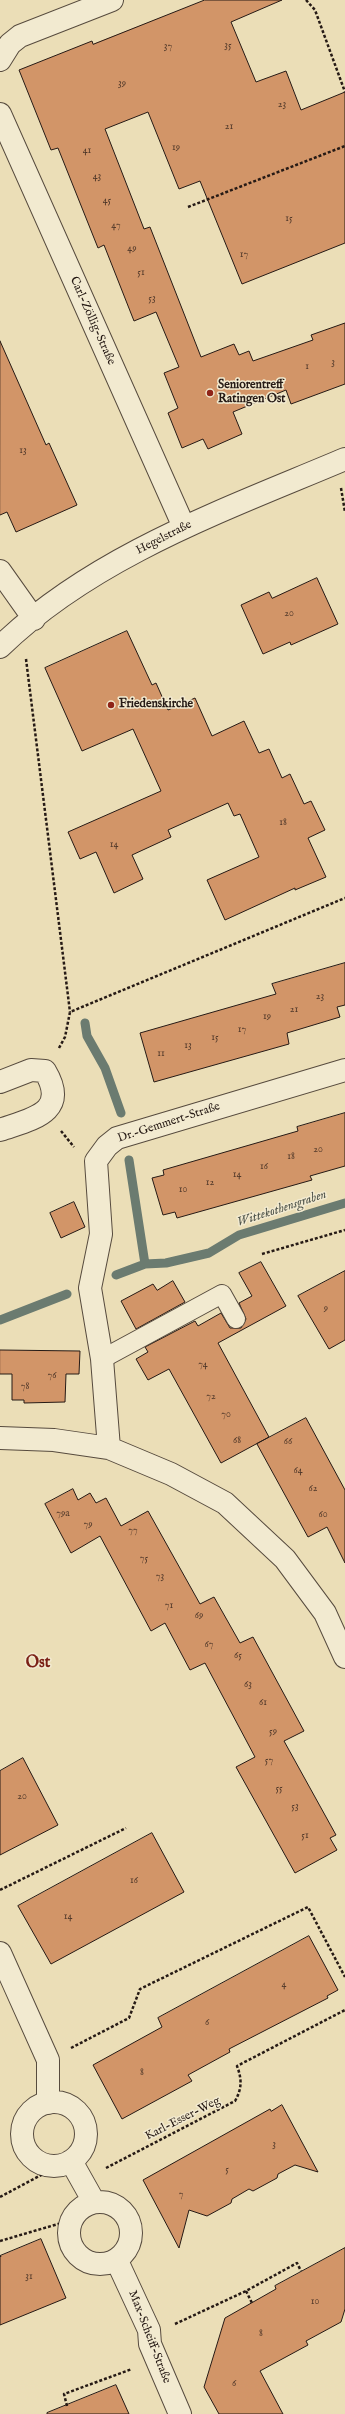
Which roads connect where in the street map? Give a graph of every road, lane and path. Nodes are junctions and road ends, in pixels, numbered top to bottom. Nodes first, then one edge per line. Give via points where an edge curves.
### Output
1 (306, 0) edge
2 (106, 1) edge
3 (1, 56) edge
4 (345, 92) edge
5 (0, 114) edge
6 (345, 146) edge
7 (188, 207) dead end
8 (345, 459) edge
9 (184, 527) junction
10 (0, 571) edge
11 (28, 623) junction
12 (0, 647) edge
13 (345, 898) edge
14 (70, 1012) junction
15 (345, 1070) edge
16 (45, 1071) junction
17 (0, 1082) edge
18 (45, 1114) junction
19 (0, 1130) edge
20 (96, 1161) junction
21 (345, 1230) edge
22 (262, 1254) dead end
23 (236, 1319) dead end
24 (102, 1359) junction
25 (0, 1438) edge
26 (109, 1448) junction
27 (345, 1657) edge
28 (126, 1828) dead end
29 (0, 1890) edge
30 (0, 1953) edge
31 (345, 1977) edge
32 (345, 2010) edge
33 (48, 2060) junction
34 (48, 2103) junction
35 (71, 2161) junction
36 (49, 2166) junction
37 (82, 2180) junction
38 (0, 2197) edge
39 (94, 2202) junction
40 (70, 2225) junction
41 (0, 2241) edge
42 (117, 2261) junction
43 (301, 2271) dead end
44 (246, 2291) junction
45 (252, 2303) dead end
46 (149, 2330) junction
47 (157, 2360) junction
48 (67, 2406) dead end
49 (180, 2414) edge

1 - 4 path via 315,10
2 - 3 street via 20,36
5 - 9 street, Carl-Zöllig-Straße
6 - 7 path
8 - 9 street, Hegelstraße
9 - 11 street, Hegelstraße via 116,562 57,600
10 - 11 street
11 - 12 street, Hegelstraße
11 - 14 path
13 - 14 path
14 - 16 path via 66,1037
15 - 20 street, Dr.-Gemmert-Straße via 117,1138
16 - 17 street via 31,1070
16 - 18 street via 52,1083 53,1100
18 - 19 street
18 - 20 path via 82,1156
20 - 24 street via 101,1234 90,1288
21 - 22 path
23 - 24 lane via 222,1294
24 - 26 street
25 - 26 street via 54,1440
26 - 27 street via 171,1474 225,1504 285,1559 325,1613
28 - 29 path
30 - 33 street
31 - 33 path via 308,1907 140,1989 129,2018
32 - 37 path, Karl-Esser-Weg via 237,2066 241,2076 240,2092 235,2101 225,2108
33 - 34 street
34 - 35 street via 68,2105 84,2122 84,2144
34 - 36 street via 37,2107 28,2115 22,2135 25,2148 35,2160
35 - 36 street
35 - 37 street
36 - 38 path via 43,2174
37 - 39 street
39 - 40 street via 82,2207 74,2215
39 - 42 street via 115,2205 124,2212 130,2223 130,2245
40 - 41 path via 58,2224
40 - 42 street via 72,2248 82,2260 95,2265
42 - 46 street, Max-Scheiff-Straße
43 - 44 path via 297,2263
44 - 45 path
44 - 46 path via 175,2324
46 - 47 street, Max-Scheiff-Straße via 150,2344
47 - 48 path via 64,2394
47 - 49 street, Max-Scheiff-Straße

